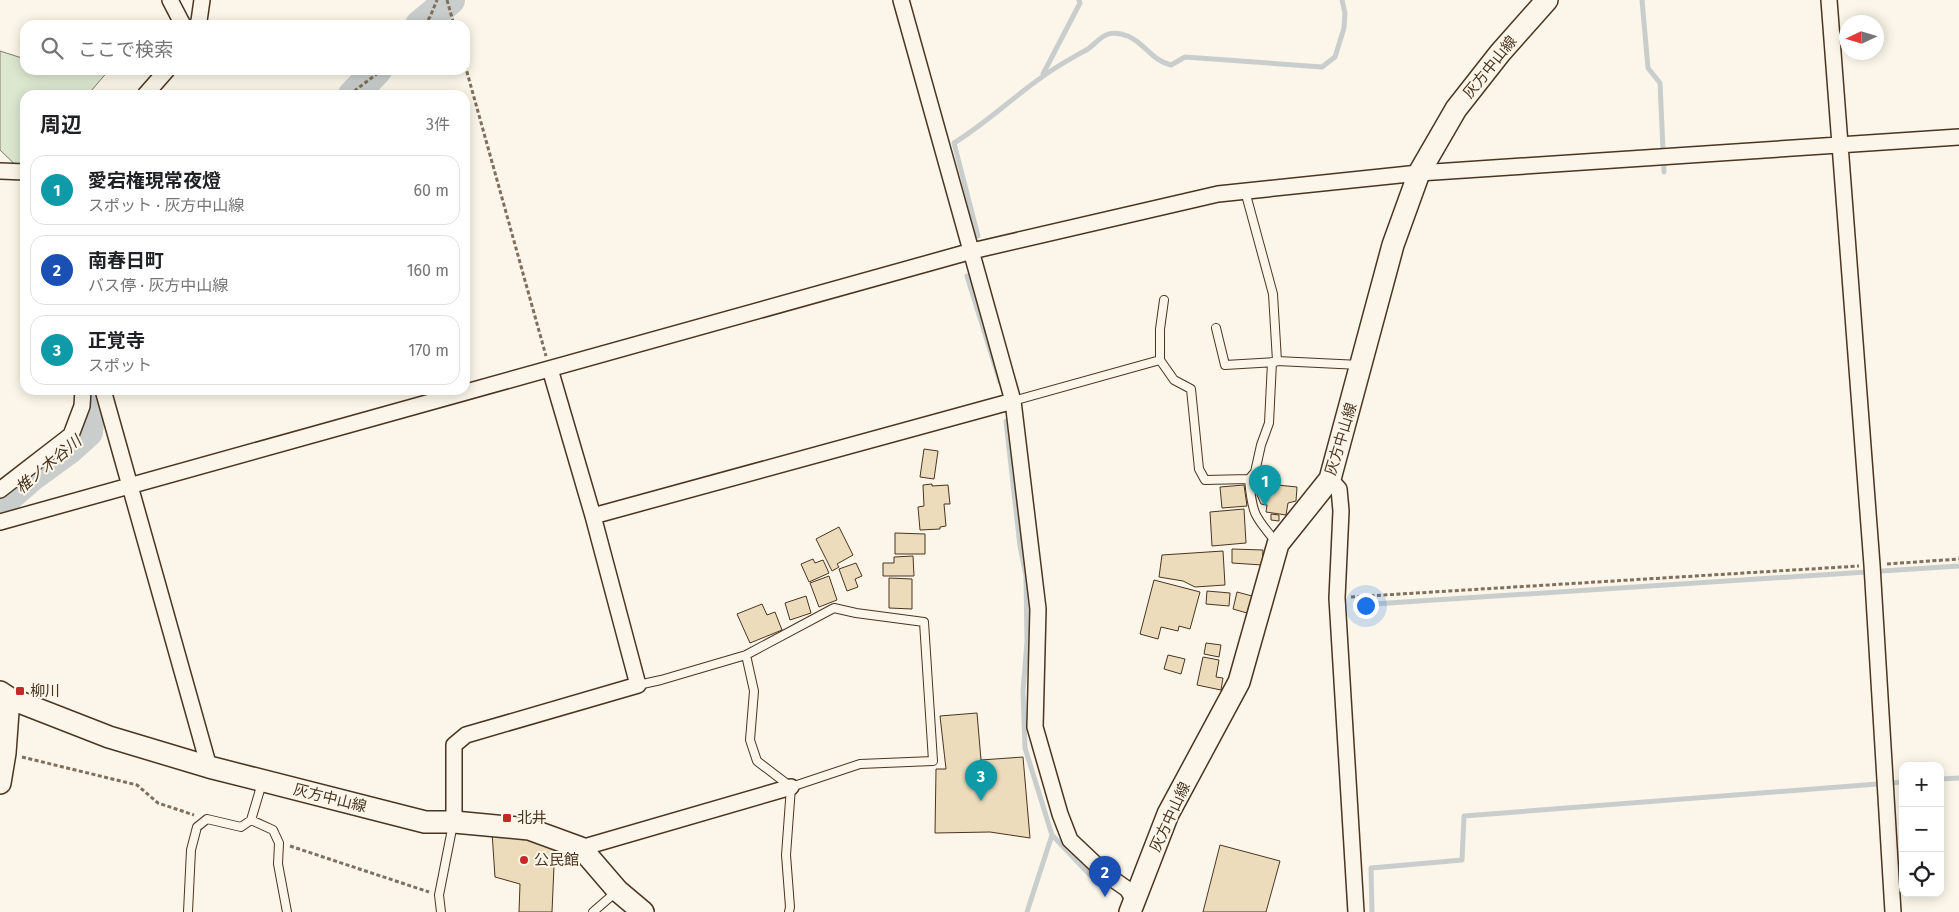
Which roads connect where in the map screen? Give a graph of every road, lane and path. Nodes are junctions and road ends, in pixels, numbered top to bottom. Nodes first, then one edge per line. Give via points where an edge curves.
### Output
1 (170, 0) edge
2 (202, 0) edge
3 (437, 0) edge
4 (447, 0) edge
5 (901, 0) edge
6 (1547, 0) edge
7 (1829, 0) edge
8 (180, 20) edge
9 (199, 20) edge
10 (428, 20) edge
11 (453, 20) edge
12 (162, 75) edge
13 (375, 75) edge
14 (468, 75) edge
15 (149, 90) edge
16 (356, 90) edge
17 (1959, 137) edge
18 (1839, 145) junction
19 (0, 171) edge
20 (20, 172) edge
21 (1419, 172) junction
22 (1245, 191) junction
23 (972, 251) junction
24 (1164, 300) dead end
25 (1216, 328) dead end
26 (1160, 360) junction
27 (1274, 362) junction
28 (1362, 365) junction
29 (550, 369) junction
30 (470, 391) edge
31 (83, 395) edge
32 (104, 395) edge
33 (457, 395) edge
34 (1013, 401) junction
35 (1249, 479) junction
36 (1330, 479) junction
37 (130, 486) junction
38 (0, 490) edge
39 (593, 516) junction
40 (0, 522) edge
41 (1278, 544) junction
42 (1959, 559) edge
43 (1872, 565) junction
44 (1337, 598) junction
45 (746, 655) junction
46 (638, 685) junction
47 (5, 695) edge
48 (4, 725) edge
49 (5, 753) junction
50 (209, 767) junction
51 (263, 781) junction
52 (0, 783) edge
53 (791, 787) junction
54 (206, 819) junction
55 (252, 820) junction
56 (454, 822) junction
57 (280, 843) junction
58 (581, 848) junction
59 (618, 891) junction
60 (439, 895) junction
61 (1132, 906) edge
62 (188, 912) edge
63 (287, 912) edge
64 (441, 912) edge
65 (593, 912) edge
66 (644, 912) edge
67 (788, 912) edge
68 (1356, 912) edge
69 (1893, 912) edge

1 - 8 street
2 - 9 street
3 - 10 path
4 - 11 path
5 - 23 street
6 - 21 main road, 灰方中山線 via 1456,109
7 - 18 street
12 - 15 street
13 - 16 path
14 - 29 path
17 - 18 street
18 - 21 street
18 - 43 street
19 - 20 street
21 - 22 street
21 - 28 main road, 灰方中山線 via 1393,246
22 - 23 street via 1218,194
22 - 27 lane via 1273,294
23 - 29 street
23 - 34 street
24 - 26 lane
25 - 27 lane via 1224,365
26 - 34 lane
26 - 35 lane via 1174,380 1191,389 1199,469 1204,480
27 - 28 lane
27 - 35 lane via 1269,423 1255,472
28 - 36 main road, 灰方中山線
29 - 30 street
29 - 39 street
31 - 38 street via 71,435
32 - 37 street
33 - 37 street
34 - 39 street
34 - 61 street via 1038,609 1035,727 1070,840 1127,889
35 - 41 lane via 1251,506 1258,521
36 - 41 main road, 灰方中山線
36 - 44 street via 1339,489 1341,512
37 - 40 street
37 - 50 street
39 - 46 street
41 - 61 main road, 灰方中山線 via 1239,682 1168,814
42 - 43 path
43 - 44 path
43 - 69 street
44 - 68 street
45 - 46 lane
45 - 53 lane via 754,691 750,740 758,761
45 - 53 lane via 834,608 924,622 933,761 860,764
46 - 56 street via 466,735 454,744
47 - 48 main road
47 - 50 main road, 灰方中山線 via 109,737
48 - 49 main road
49 - 52 main road
49 - 54 path via 137,785 158,803
50 - 51 main road, 灰方中山線
51 - 55 lane
51 - 56 main road, 灰方中山線 via 425,822
53 - 58 street
53 - 67 lane via 786,855
54 - 55 lane via 241,827
54 - 62 lane via 197,827 190,850
55 - 57 lane via 273,830
56 - 58 main road, 灰方中山線 via 529,829
56 - 60 lane
57 - 60 path
57 - 63 lane via 278,864
58 - 59 main road, 灰方中山線
59 - 65 lane
59 - 66 main road, 灰方中山線
60 - 64 lane

